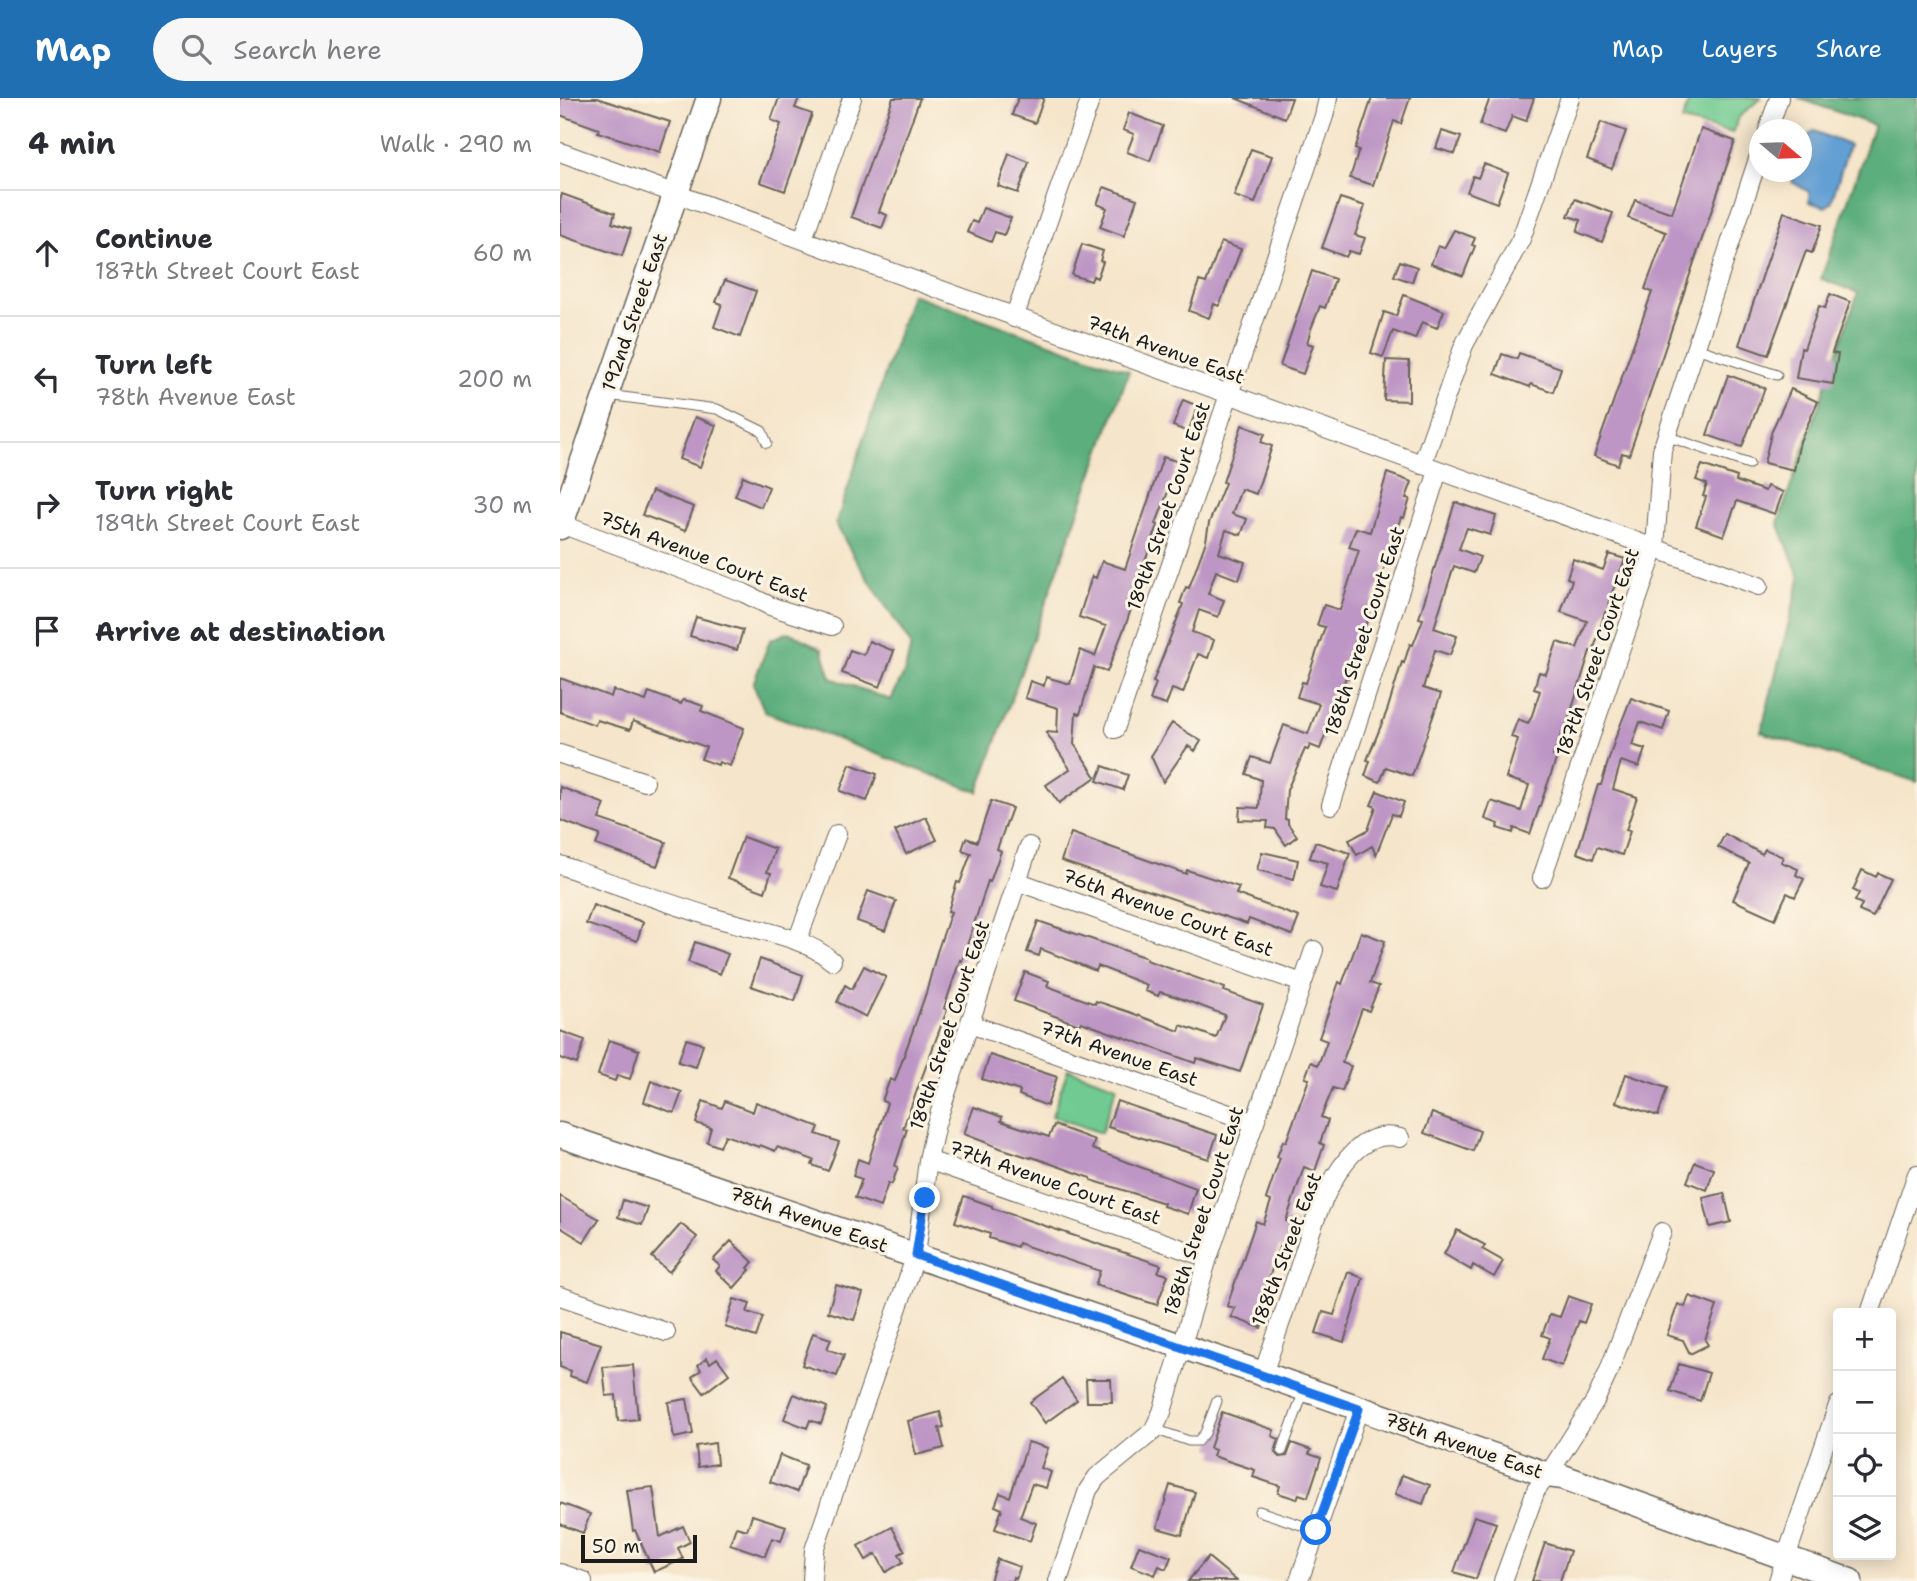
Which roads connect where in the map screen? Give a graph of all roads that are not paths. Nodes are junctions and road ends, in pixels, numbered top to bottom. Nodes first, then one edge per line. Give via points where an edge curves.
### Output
1 (709, 98) edge
2 (852, 98) edge
3 (1091, 98) edge
4 (1328, 98) edge
5 (1570, 98) edge
6 (1779, 98) edge
7 (1772, 119) edge
8 (560, 152) edge
9 (1750, 182) edge
10 (675, 196) junction
11 (803, 240) junction
12 (1014, 318) junction
13 (1696, 348) junction
14 (1777, 375) dead end
15 (1228, 393) junction
16 (605, 395) junction
17 (1666, 436) junction
18 (767, 443) dead end
19 (1749, 464) dead end
20 (1430, 468) junction
21 (560, 526) edge
22 (1655, 548) junction
23 (1759, 586) dead end
24 (832, 626) dead end
25 (1115, 729) dead end
26 (560, 754) edge
27 (645, 782) dead end
28 (1331, 804) dead end
29 (837, 834) dead end
30 (1030, 846) dead end
31 (560, 865) edge
32 (1542, 878) dead end
33 (1018, 881) junction
34 (797, 941) junction
35 (1314, 950) dead end
36 (832, 961) dead end
37 (1302, 983) junction
38 (970, 1024) junction
39 (1255, 1123) junction
40 (560, 1135) edge
41 (1400, 1138) dead end
42 (928, 1160) junction
43 (1917, 1174) edge
44 (1661, 1232) dead end
45 (916, 1255) junction
46 (1208, 1258) junction
47 (560, 1296) edge
48 (1872, 1308) edge
49 (666, 1332) dead end
50 (1181, 1348) junction
51 (1263, 1374) junction
52 (1305, 1389) junction
53 (1217, 1401) dead end
54 (1359, 1409) junction
55 (1833, 1420) edge
56 (1154, 1429) junction
57 (1282, 1451) dead end
58 (1548, 1475) junction
59 (1259, 1511) dead end
60 (1316, 1530) junction
61 (1782, 1569) edge
62 (560, 1573) edge
63 (812, 1580) edge
64 (583, 1581) edge
65 (1058, 1581) edge
66 (1299, 1581) edge
67 (1503, 1581) edge
68 (1850, 1581) edge

1 - 10 street, 192nd Street East
2 - 11 street
3 - 12 street
4 - 15 street, 189th Street Court East
5 - 20 street, 188th Street Court East via 1521,239 1464,345
6 - 7 street
8 - 10 street, 74th Avenue East
9 - 13 street, 187th Street Court East
10 - 11 street, 74th Avenue East
10 - 16 street, 192nd Street East
11 - 12 street, 74th Avenue East
12 - 15 street, 74th Avenue East
13 - 14 lane
13 - 17 street, 187th Street Court East
15 - 20 street, 74th Avenue East
15 - 25 street, 189th Street Court East
16 - 18 lane via 717,409 762,431
16 - 21 street, 192nd Street East
17 - 19 lane
17 - 22 street, 187th Street Court East
20 - 22 street, 74th Avenue East
20 - 28 street, 188th Street Court East
21 - 24 street, 75th Avenue Court East
22 - 23 street, 74th Avenue East
22 - 32 street, 187th Street Court East
26 - 27 street
29 - 34 street
30 - 33 street, 189th Street Court East
31 - 34 street
33 - 37 street, 76th Avenue Court East
33 - 38 street, 189th Street Court East
34 - 36 street via 819,949
35 - 37 street, 188th Street Court East
37 - 39 street, 188th Street Court East
38 - 39 street, 77th Avenue East
38 - 42 street, 189th Street Court East
39 - 46 street, 188th Street Court East
40 - 45 street, 78th Avenue East
41 - 51 street, 188th Street East via 1380,1136 1365,1143 1331,1183
42 - 45 street, 189th Street Court East
42 - 46 street, 77th Avenue Court East
43 - 48 street
44 - 58 street via 1604,1382
45 - 50 street, 78th Avenue East
45 - 63 street, 189th Street Court East via 814,1550
46 - 50 street, 188th Street Court East
47 - 49 street
50 - 51 street, 78th Avenue East
50 - 56 street, 188th Street Court East
51 - 52 street, 78th Avenue East
52 - 54 street, 78th Avenue East
52 - 57 lane
53 - 56 lane via 1198,1441
54 - 58 street, 78th Avenue East
54 - 60 street
55 - 61 street
56 - 65 street, 188th Street Court East via 1088,1490
58 - 61 street, 78th Avenue East via 1563,1477
58 - 67 street via 1536,1490
59 - 60 lane
60 - 66 street
61 - 68 street, 78th Avenue East
62 - 64 street

